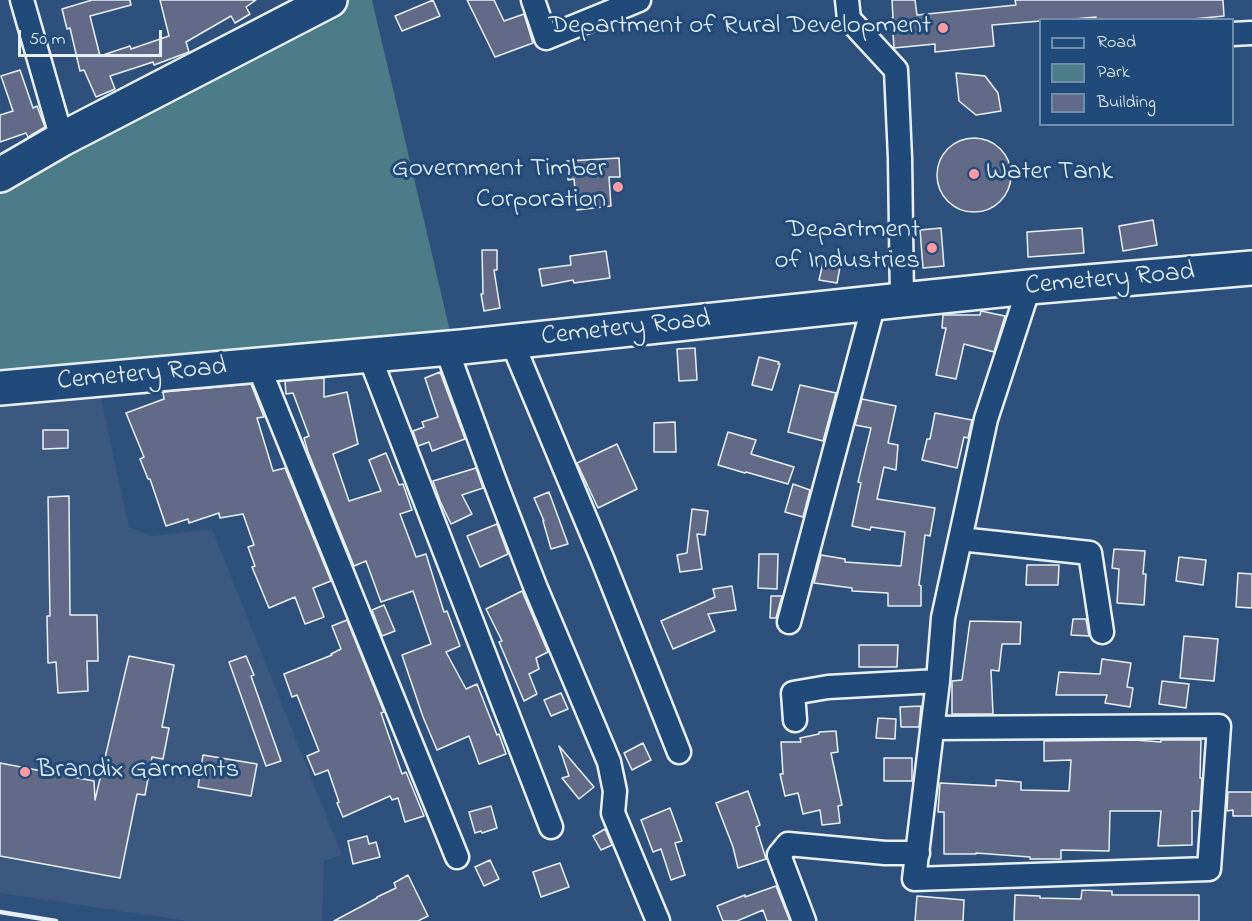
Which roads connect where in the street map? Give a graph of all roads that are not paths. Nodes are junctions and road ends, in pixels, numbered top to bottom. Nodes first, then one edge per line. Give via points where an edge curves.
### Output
1 (22, 0) edge
2 (330, 0) edge
3 (533, 0) edge
4 (639, 0) edge
5 (847, 0) edge
6 (1252, 33) edge
7 (1234, 34) edge
8 (62, 139) junction
9 (0, 175) edge
10 (1252, 268) edge
11 (1029, 287) junction
12 (888, 302) junction
13 (512, 342) junction
14 (446, 348) junction
15 (369, 356) junction
16 (258, 365) junction
17 (0, 388) edge
18 (960, 539) junction
19 (789, 622) dead end
20 (1102, 632) dead end
21 (938, 681) junction
22 (795, 720) dead end
23 (933, 728) junction
24 (679, 752) dead end
25 (551, 827) dead end
26 (918, 853) junction
27 (458, 857) dead end
28 (658, 921) edge
29 (804, 921) edge

1 - 8 street
2 - 8 main road
3 - 4 street via 546,38
5 - 12 street via 849,19 896,70 900,158
6 - 7 street
8 - 9 main road
10 - 11 main road, Cemetery Road
11 - 12 main road, Cemetery Road
11 - 18 street via 986,419
12 - 13 main road, Cemetery Road
12 - 19 street
13 - 14 main road, Cemetery Road
13 - 24 street
14 - 15 main road, Cemetery Road
14 - 28 street via 535,586 609,762 615,791 613,813
15 - 16 main road, Cemetery Road
15 - 25 street
16 - 17 main road, Cemetery Road
16 - 27 street
18 - 20 street via 1090,554
18 - 21 street via 943,618
21 - 22 street via 828,687 793,693
21 - 23 street
23 - 26 street
23 - 26 street via 1219,726 1209,869 914,879
26 - 29 street via 788,844 779,855

